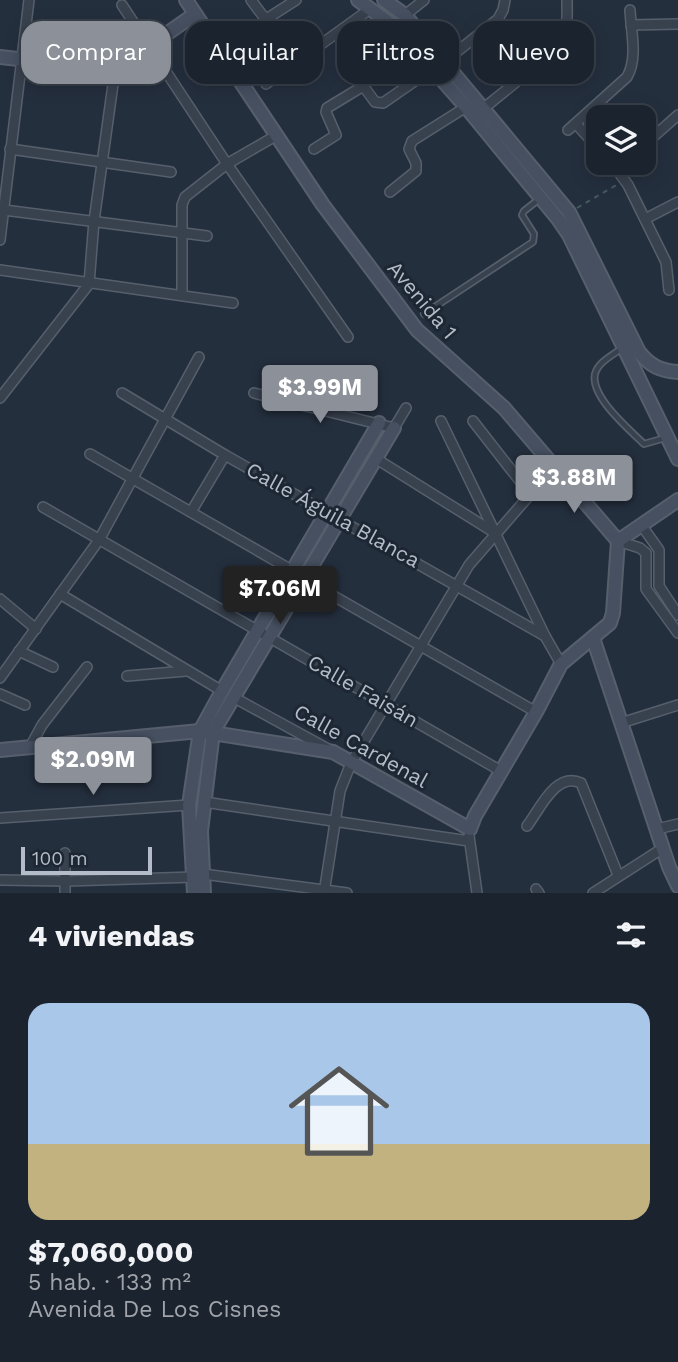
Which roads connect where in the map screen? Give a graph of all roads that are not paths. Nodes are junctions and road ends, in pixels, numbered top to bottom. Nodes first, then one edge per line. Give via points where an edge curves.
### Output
1 (29, 0) edge
2 (186, 0) edge
3 (251, 0) edge
4 (296, 0) edge
5 (358, 0) edge
6 (384, 0) edge
7 (424, 0) edge
8 (505, 0) edge
9 (567, 0) edge
10 (122, 5) dead end
11 (370, 9) junction
12 (630, 10) dead end
13 (195, 14) junction
14 (405, 15) junction
15 (27, 21) edge
16 (133, 21) edge
17 (386, 21) edge
18 (410, 21) edge
19 (678, 24) edge
20 (631, 25) junction
21 (171, 31) edge
22 (323, 43) edge
23 (459, 50) edge
24 (0, 57) edge
25 (21, 60) edge
26 (21, 67) edge
27 (171, 79) edge
28 (459, 79) edge
29 (113, 84) edge
30 (410, 84) edge
31 (445, 84) edge
32 (466, 107) junction
33 (484, 108) junction
34 (678, 116) edge
35 (576, 124) junction
36 (568, 130) dead end
37 (277, 135) junction
38 (586, 135) edge
39 (656, 135) edge
40 (10, 149) junction
41 (314, 149) dead end
42 (101, 161) junction
43 (227, 164) junction
44 (171, 172) dead end
45 (529, 173) junction
46 (622, 175) edge
47 (390, 192) dead end
48 (541, 198) junction
49 (678, 202) edge
50 (3, 205) edge
51 (645, 219) junction
52 (94, 221) junction
53 (182, 232) junction
54 (206, 236) dead end
55 (0, 240) edge
56 (0, 270) edge
57 (89, 284) junction
58 (669, 290) dead end
59 (182, 295) junction
60 (233, 303) dead end
61 (424, 314) dead end
62 (348, 337) dead end
63 (623, 348) junction
64 (199, 357) dead end
65 (672, 372) edge
66 (644, 390) junction
67 (122, 393) dead end
68 (254, 393) dead end
69 (0, 398) edge
70 (406, 408) dead end
71 (164, 419) junction
72 (441, 421) dead end
73 (473, 421) dead end
74 (379, 423) junction
75 (394, 428) junction
76 (667, 437) junction
77 (90, 454) dead end
78 (225, 455) junction
79 (375, 458) junction
80 (678, 459) edge
81 (554, 467) junction
82 (132, 479) junction
83 (530, 494) junction
84 (678, 500) edge
85 (43, 507) dead end
86 (191, 512) junction
87 (332, 516) junction
88 (642, 526) junction
89 (495, 533) junction
90 (653, 539) junction
91 (99, 541) junction
92 (618, 541) junction
93 (640, 548) junction
94 (298, 575) junction
95 (457, 585) junction
96 (660, 590) junction
97 (61, 594) junction
98 (648, 594) junction
99 (0, 599) edge
100 (678, 615) edge
101 (36, 629) junction
102 (678, 633) edge
103 (264, 634) junction
104 (545, 636) junction
105 (593, 638) junction
106 (420, 647) junction
107 (19, 651) junction
108 (561, 664) junction
109 (53, 667) dead end
110 (87, 667) dead end
111 (186, 671) junction
112 (127, 676) dead end
113 (0, 678) edge
114 (0, 694) edge
115 (227, 694) junction
116 (25, 705) dead end
117 (386, 705) junction
118 (678, 705) edge
119 (536, 712) junction
120 (621, 723) junction
121 (207, 732) junction
122 (30, 747) junction
123 (0, 750) edge
124 (332, 752) junction
125 (351, 763) junction
126 (501, 771) junction
127 (204, 802) junction
128 (189, 806) junction
129 (0, 818) edge
130 (335, 823) junction
131 (678, 824) edge
132 (527, 826) dead end
133 (657, 829) junction
134 (469, 835) junction
135 (663, 848) junction
136 (65, 853) dead end
137 (618, 875) junction
138 (198, 876) junction
139 (0, 880) edge
140 (67, 881) junction
141 (678, 886) edge
142 (324, 891) edge
143 (65, 893) edge
144 (194, 893) edge
145 (204, 893) edge
146 (347, 893) edge
147 (477, 893) edge
148 (593, 893) edge

1 - 15 street
2 - 13 street, Avenida 1
3 - 4 street via 268,18
5 - 11 street
6 - 14 street
7 - 14 street
8 - 23 street via 498,19
9 - 33 street via 564,41
10 - 16 street
11 - 17 street
11 - 22 street
12 - 20 street
13 - 21 street
13 - 37 street, Avenida 1
14 - 18 street
19 - 20 street
20 - 35 street via 631,70
24 - 25 street
26 - 40 street
27 - 43 street
28 - 33 street
29 - 42 street
30 - 41 street via 383,103 376,102 364,87 327,108 336,135
31 - 32 street
32 - 45 street
32 - 47 street via 412,141 409,149 416,171
33 - 45 street
34 - 39 street
35 - 36 street
35 - 38 street
37 - 43 street
37 - 81 street, Avenida 1 via 417,330 504,408
40 - 42 street
40 - 50 street
42 - 44 street
42 - 52 street
43 - 53 street via 185,197
43 - 62 street
45 - 48 street
45 - 65 street via 569,212 639,352 646,361
46 - 51 street
48 - 61 lane via 522,215 534,234 533,242
48 - 63 street via 569,235
49 - 51 street
50 - 52 street
50 - 55 street
51 - 58 street via 666,262
52 - 53 street
52 - 57 street
53 - 54 street
53 - 59 street
56 - 57 street
57 - 59 street
57 - 69 street
59 - 60 street
63 - 66 street
63 - 76 lane via 595,373 600,396 644,444
64 - 71 street
65 - 66 street via 652,377
66 - 76 street
67 - 71 street, Calle Águila Blanca
68 - 74 street
70 - 75 street
71 - 78 street, Calle Águila Blanca
71 - 82 street
72 - 89 street
73 - 83 street
74 - 75 street
74 - 87 street
75 - 79 street
76 - 80 street
77 - 82 street
78 - 86 street
78 - 87 street, Calle Águila Blanca
79 - 87 street
79 - 89 street
81 - 83 street
81 - 92 street, Avenida 1
82 - 86 street
82 - 91 street
83 - 89 street
84 - 88 street
85 - 91 street, Calle Faisán
86 - 94 street
87 - 94 street
87 - 95 street, Calle Águila Blanca
88 - 90 street
88 - 92 street
89 - 95 street
89 - 104 street
90 - 93 street
90 - 96 street via 660,555
91 - 97 street
91 - 103 street, Calle Faisán
92 - 93 street
92 - 105 street via 613,613
93 - 98 street via 648,557
94 - 103 street
94 - 106 street
95 - 104 street, Calle Águila Blanca
95 - 106 street
96 - 98 street
96 - 100 street
97 - 101 street
97 - 111 street, Calle Cardenal
98 - 102 street
99 - 101 street
101 - 107 street
103 - 115 street
103 - 117 street, Calle Faisán
104 - 108 street
105 - 108 street
105 - 120 street
106 - 117 street
106 - 119 street
107 - 109 street
107 - 113 street
108 - 119 street
110 - 122 street
111 - 112 street
111 - 115 street, Calle Cardenal
114 - 116 street
115 - 121 street
115 - 124 street, Calle Cardenal
117 - 125 street
117 - 126 street, Calle Faisán
118 - 120 street
119 - 126 street
120 - 133 street
121 - 122 street
121 - 124 street
121 - 127 street
121 - 128 street
122 - 123 street
124 - 125 street, Calle Cardenal
125 - 130 street
125 - 134 street, Calle Cardenal
126 - 134 street
127 - 130 street
127 - 138 street
128 - 129 street
128 - 138 street
130 - 134 street
130 - 142 street
131 - 133 street
132 - 137 street via 556,786 574,779 581,783
133 - 135 street
134 - 147 street
135 - 137 street
135 - 141 street
136 - 140 street
137 - 148 street
138 - 140 street
138 - 142 street
138 - 144 street
138 - 145 street
139 - 140 street
140 - 143 street
142 - 146 street

